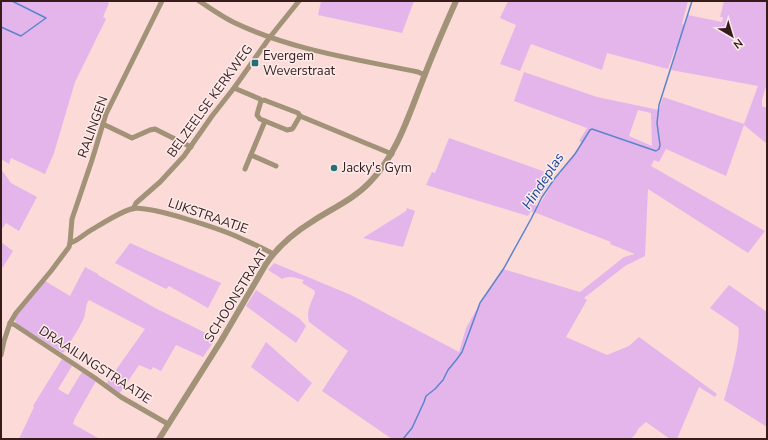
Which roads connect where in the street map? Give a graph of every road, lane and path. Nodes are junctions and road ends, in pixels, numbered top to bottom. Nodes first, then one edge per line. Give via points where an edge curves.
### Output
1 (162, 1) edge
2 (200, 1) edge
3 (299, 1) edge
4 (456, 1) edge
5 (270, 37) junction
6 (425, 75) junction
7 (234, 88) junction
8 (261, 101) junction
9 (300, 116) junction
10 (265, 121) junction
11 (103, 124) junction
12 (191, 147) junction
13 (392, 154) junction
14 (251, 155) junction
15 (276, 166) dead end
16 (245, 169) dead end
17 (132, 208) junction
18 (70, 243) junction
19 (273, 254) junction
20 (10, 323) junction
21 (1, 355) edge
22 (168, 424) junction
23 (159, 439) edge

1 - 11 street, RALINGEN
2 - 5 street via 232,22
3 - 5 street, BELZEELSE KERKWEG
4 - 6 street, SCHOONSTRAAT
5 - 6 street via 301,47
5 - 7 street, BELZEELSE KERKWEG
6 - 13 street, SCHOONSTRAAT
7 - 8 street
7 - 12 street, BELZEELSE KERKWEG
8 - 9 street via 298,113
8 - 10 street via 257,115
9 - 10 street via 294,128 290,130
9 - 13 street
10 - 14 street
11 - 12 street via 132,138 155,129
11 - 18 street, RALINGEN via 72,219
12 - 17 street, BELZEELSE KERKWEG via 173,169
13 - 19 street, SCHOONSTRAAT via 377,175 358,194 305,226
14 - 15 street
14 - 16 street
17 - 18 street, RALINGEN
17 - 19 street, LIJKSTRAATJE via 153,210 205,225 239,237
18 - 20 street, RALINGEN via 66,252 16,312
19 - 22 street, SCHOONSTRAAT
20 - 21 street, RALINGEN
20 - 22 street, DRAAILINGSTRAATJE via 121,397
22 - 23 street, SCHOONSTRAAT

